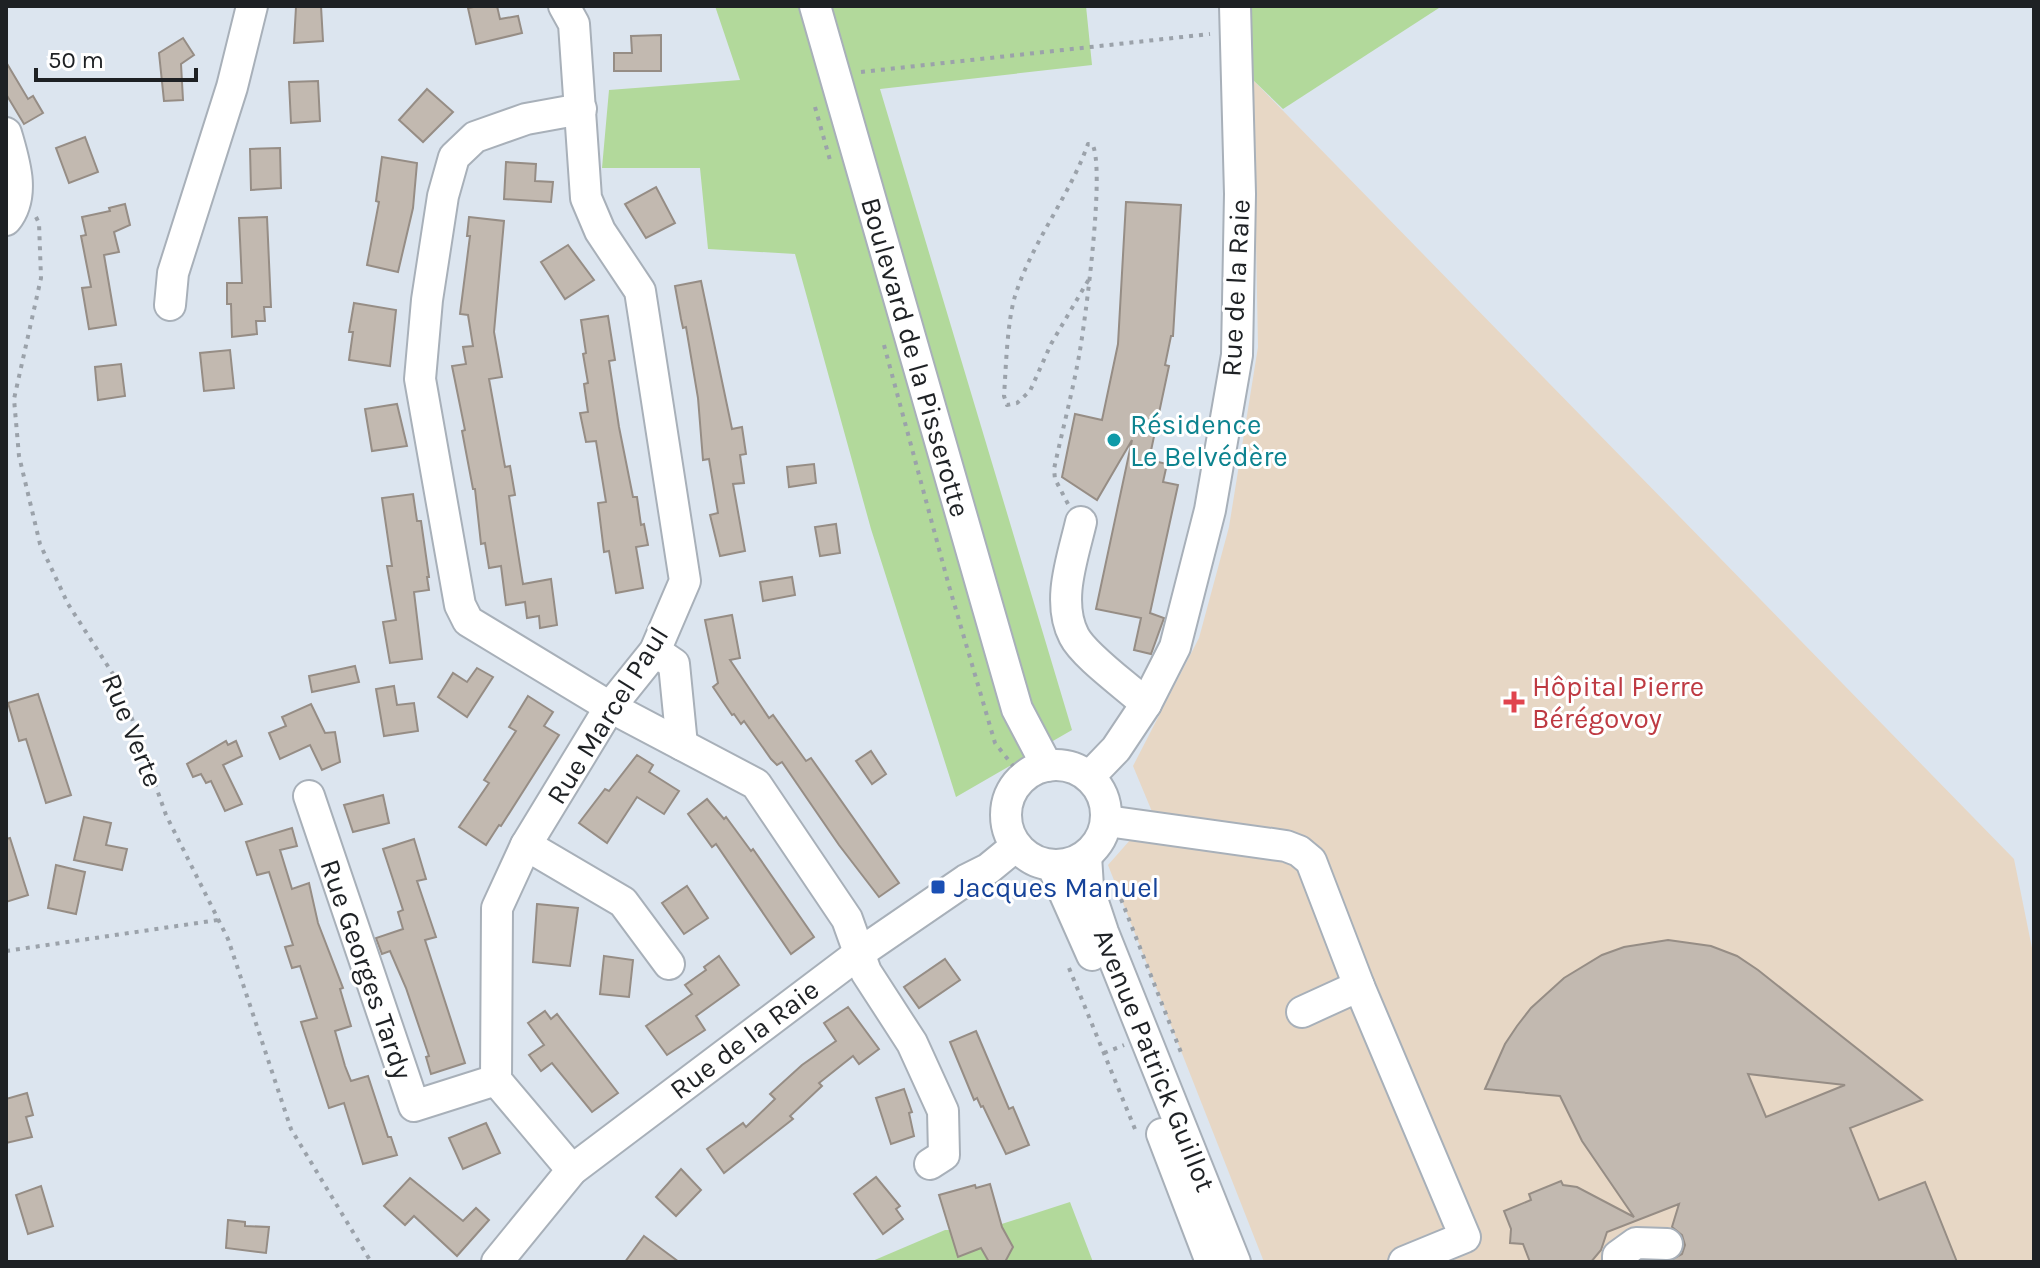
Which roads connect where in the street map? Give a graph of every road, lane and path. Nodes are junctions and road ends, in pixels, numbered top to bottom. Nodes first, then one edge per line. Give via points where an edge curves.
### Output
1 (231, 6) edge
2 (252, 6) edge
3 (564, 6) edge
4 (815, 6) edge
5 (1236, 19) edge
6 (241, 45) junction
7 (823, 84) junction
8 (581, 109) junction
9 (6, 133) edge
10 (833, 167) dead end
11 (18, 178) junction
12 (8, 218) edge
13 (1089, 279) junction
14 (170, 305) dead end
15 (880, 333) dead end
16 (1081, 522) joint
17 (655, 651) junction
18 (1146, 704) junction
19 (610, 707) junction
20 (682, 745) junction
21 (1035, 772) junction
22 (1089, 777) junction
23 (309, 796) dead end
24 (1107, 821) junction
25 (526, 845) junction
26 (1016, 846) junction
27 (1086, 856) junction
28 (1052, 865) junction
29 (988, 869) junction
30 (1042, 905) dead end
31 (218, 920) junction
32 (6, 951) edge
33 (861, 952) junction
34 (1063, 955) dead end
35 (669, 964) dead end
36 (1359, 986) junction
37 (1302, 1012) dead end
38 (496, 1080) junction
39 (1139, 1138) dead end
40 (930, 1164) dead end
41 (572, 1170) junction
42 (1667, 1244) dead end
43 (1470, 1250) edge
44 (371, 1262) edge
45 (497, 1262) edge
46 (1211, 1262) edge
47 (1235, 1262) edge
48 (1404, 1262) edge
49 (1618, 1262) edge

1 - 6 street
2 - 6 street
3 - 8 street, Rue Marcel Paul via 574,24
4 - 7 street, Boulevard de la Pisserotte
5 - 7 path
5 - 18 street, Rue de la Raie via 1237,355 1206,525 1175,647
6 - 14 street via 173,273
7 - 10 path
7 - 21 street, Boulevard de la Pisserotte
8 - 17 street, Rue Marcel Paul via 586,198 600,231 640,291 685,581
8 - 19 street via 526,119 475,137 454,157 434,249 420,379 460,605 468,621
9 - 11 street
11 - 12 street
11 - 31 path, Rue Verte via 39,223 41,278 14,399 19,456 40,544 68,604 120,685 166,815
13 - 13 path via 1097,185 1092,144 1033,251 1014,299 1007,405 1030,391
13 - 16 path via 1054,469
15 - 21 path via 995,743
16 - 18 street via 1066,590 1074,637
17 - 19 street, Rue Marcel Paul
17 - 20 street via 674,664
18 - 22 street, Rue de la Raie via 1116,749
19 - 20 street
19 - 25 street, Rue Marcel Paul
20 - 33 street via 756,784 847,919
21 - 22 street via 1069,767
21 - 26 street via 1011,793 1006,810
22 - 24 street via 1103,797
23 - 38 street, Rue Georges Tardy via 414,1106
24 - 27 street via 1100,841
24 - 36 street via 1299,851 1311,861
25 - 35 street via 623,902
25 - 38 street, Rue Marcel Paul via 497,908
26 - 28 street via 1032,860
26 - 29 street, Rue de la Raie
27 - 28 street
27 - 47 street, Avenue Patrick Guillot via 1088,887 1103,932
28 - 46 street, Avenue Patrick Guillot via 1101,974
29 - 30 path via 1004,885
29 - 33 street, Rue de la Raie
31 - 32 path
31 - 44 path, Rue Verte via 291,1129
33 - 40 street via 866,972 912,1043 943,1111 944,1155
33 - 41 street, Rue de la Raie
34 - 39 path
36 - 37 street
36 - 43 street
38 - 41 street
41 - 45 street, Rue de la Raie
42 - 49 street via 1636,1243 1618,1256
43 - 48 street

